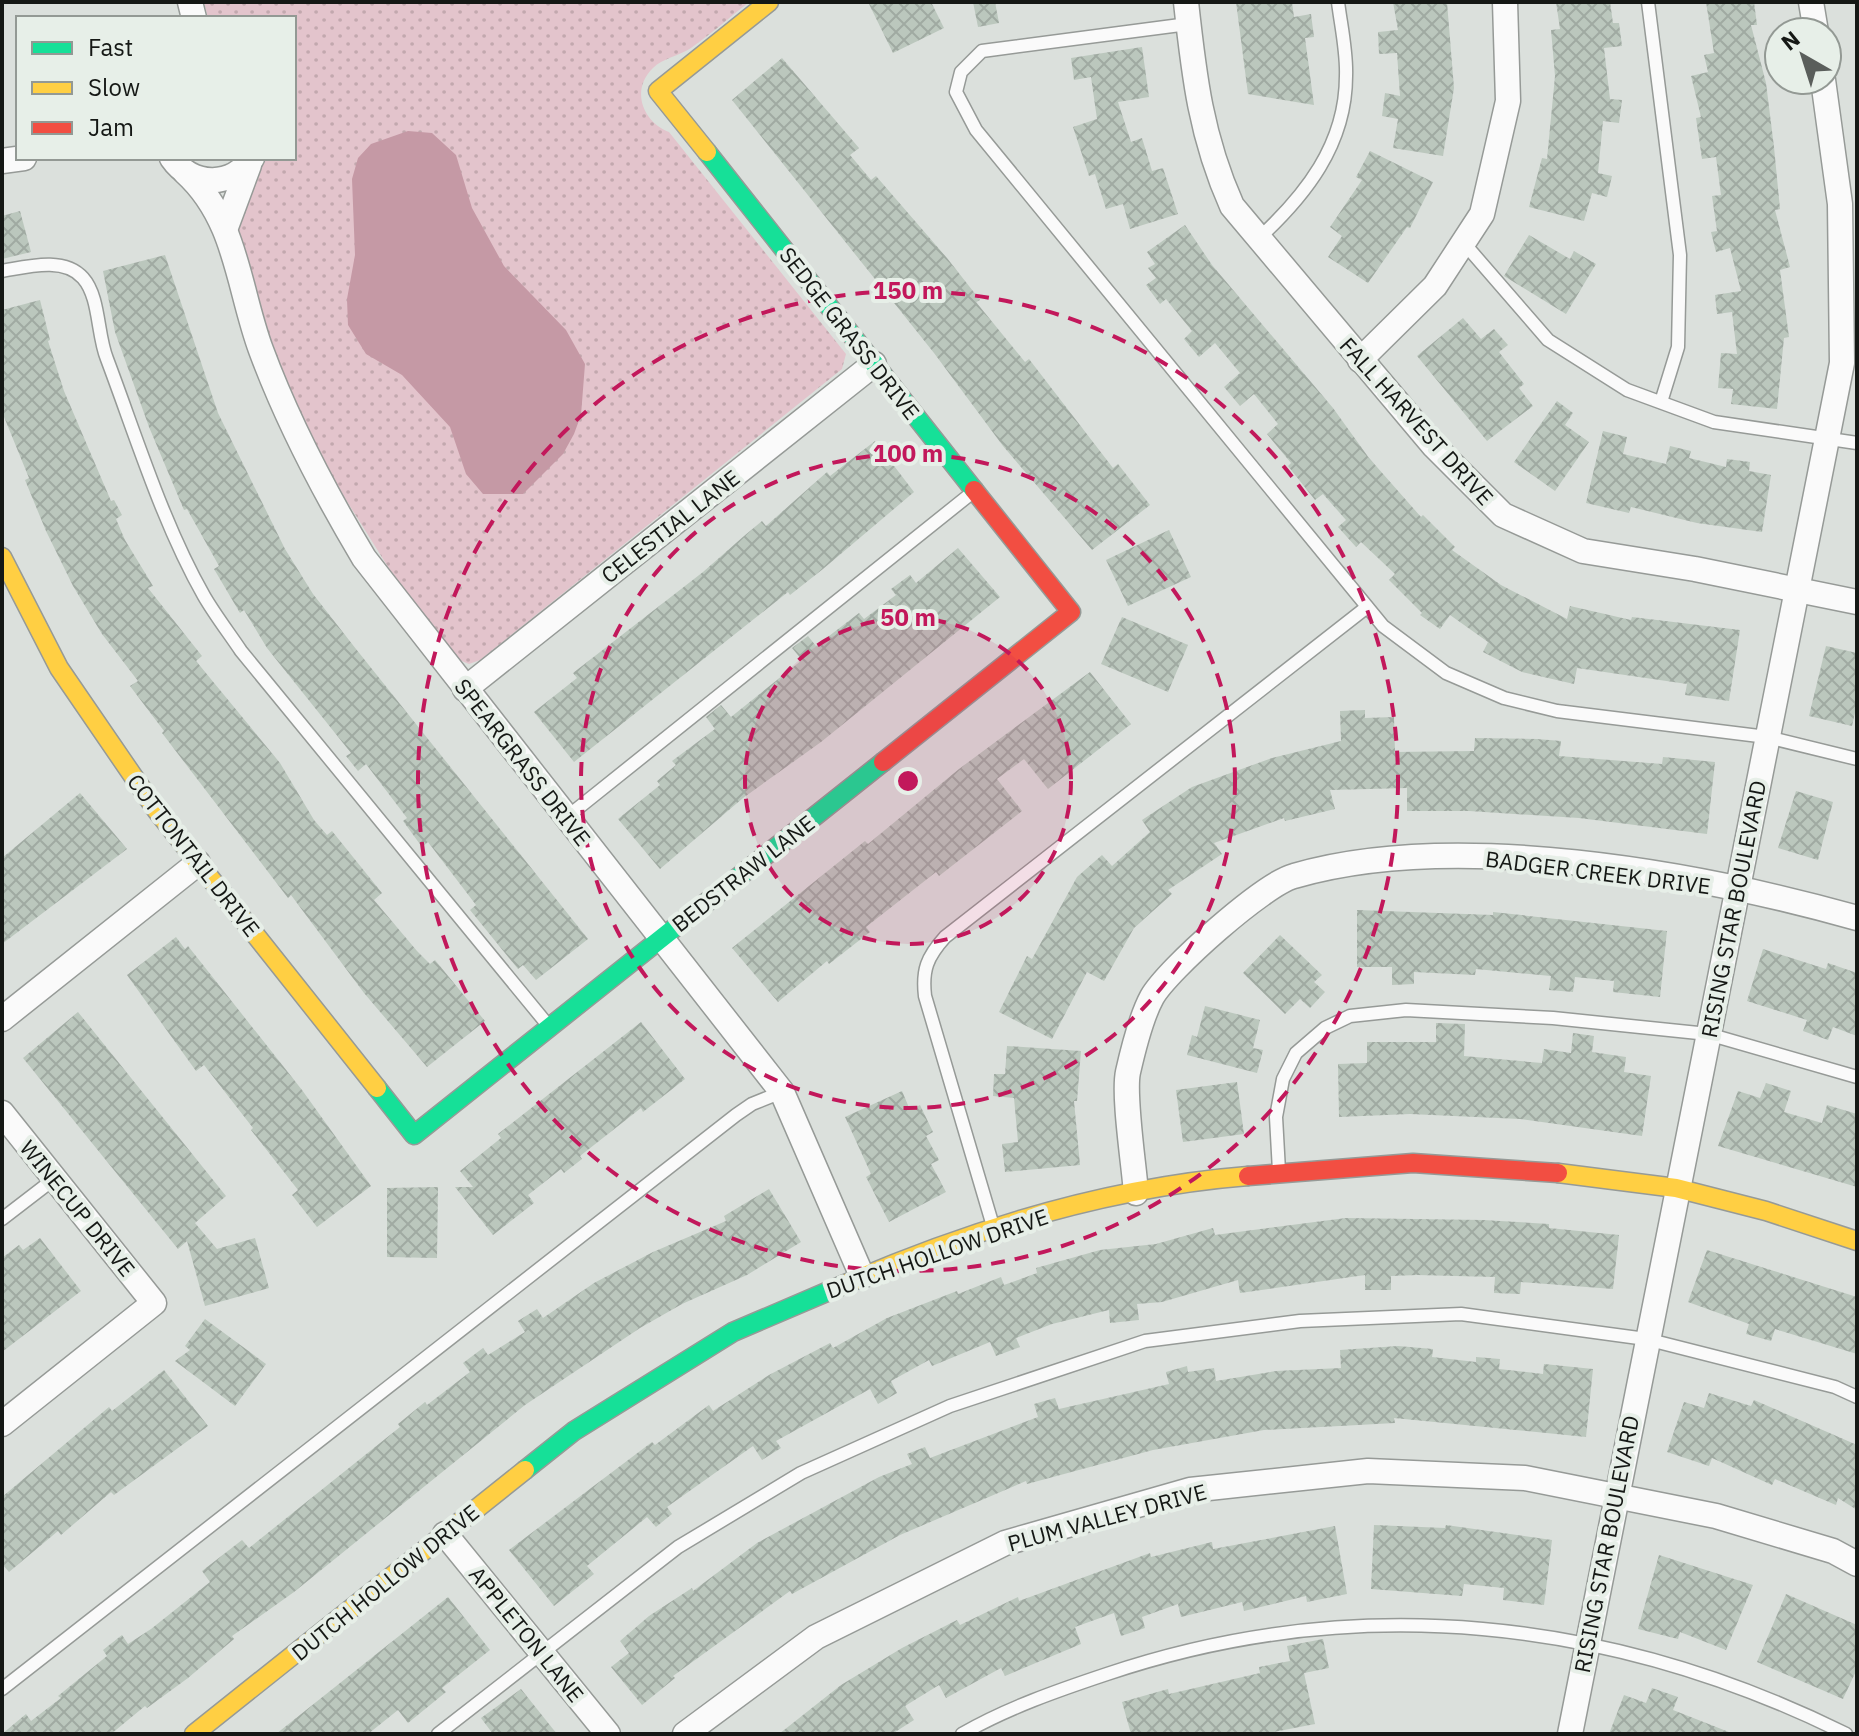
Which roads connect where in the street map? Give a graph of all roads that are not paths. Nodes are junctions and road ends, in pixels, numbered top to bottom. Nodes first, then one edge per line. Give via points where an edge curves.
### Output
1 (769, 2) edge
2 (1338, 2) edge
3 (1505, 2) edge
4 (1648, 2) edge
5 (1187, 13) edge
6 (1825, 96) edge
7 (251, 160) edge
8 (252, 160) edge
9 (174, 164) edge
10 (226, 227) junction
11 (1257, 240) junction
12 (1463, 242) junction
13 (2, 271) edge
14 (1849, 299) edge
15 (1360, 360) junction
16 (874, 364) junction
17 (1661, 402) junction
18 (1827, 436) junction
19 (1857, 443) edge
20 (975, 491) junction
21 (2, 557) edge
22 (1797, 589) junction
23 (1857, 602) edge
24 (1367, 607) junction
25 (1071, 612) joint
26 (465, 689) junction
27 (1767, 737) junction
28 (1857, 759) edge
29 (567, 817) junction
30 (198, 863) junction
31 (1737, 889) junction
32 (1857, 918) edge
33 (662, 938) junction
34 (2, 1019) edge
35 (549, 1027) junction
36 (1708, 1034) junction
37 (1857, 1077) edge
38 (782, 1092) junction
39 (2, 1113) edge
40 (414, 1135) joint
41 (1280, 1174) junction
42 (54, 1179) junction
43 (1676, 1188) junction
44 (1136, 1193) junction
45 (2, 1219) edge
46 (994, 1229) junction
47 (1857, 1241) edge
48 (862, 1276) junction
49 (1646, 1339) junction
50 (1857, 1397) edge
51 (2, 1424) edge
52 (1615, 1494) junction
53 (445, 1534) junction
54 (1857, 1564) edge
55 (1586, 1641) junction
56 (542, 1652) junction
57 (2, 1689) edge
58 (194, 1734) edge
59 (438, 1734) edge
60 (608, 1734) edge
61 (685, 1734) edge
62 (962, 1734) edge
63 (1570, 1734) edge
64 (1846, 1734) edge

1 - 16 street, SEDGE GRASS DRIVE via 658,91
2 - 11 lane via 1347,75 1332,145 1313,182
3 - 12 street via 1508,101 1482,214
4 - 17 lane via 1680,255 1678,347
5 - 11 street, FALL HARVEST DRIVE via 1201,123 1215,169 1232,206
5 - 24 lane via 982,51 956,81 956,92 976,130
6 - 14 street, RISING STAR BOULEVARD
7 - 9 street via 223,179 200,179
8 - 10 street
9 - 10 street, SPEARGRASS DRIVE via 200,187
10 - 26 street, SPEARGRASS DRIVE via 260,349 319,483 364,558
11 - 15 street, FALL HARVEST DRIVE
12 - 15 street via 1435,286
12 - 17 lane via 1548,340 1627,390
13 - 35 lane via 41,264 66,267 83,277 100,342 156,489 204,594 241,651
14 - 18 street, RISING STAR BOULEVARD
15 - 22 street, FALL HARVEST DRIVE via 1503,515 1583,551
16 - 20 street, SEDGE GRASS DRIVE
16 - 26 street, CELESTIAL LANE
17 - 18 lane via 1714,422
18 - 19 lane
18 - 22 street, RISING STAR BOULEVARD
20 - 25 street, SEDGE GRASS DRIVE
20 - 29 lane
21 - 30 street, COTTONTAIL DRIVE via 59,668
22 - 23 street, FALL HARVEST DRIVE
22 - 27 street, RISING STAR BOULEVARD
24 - 27 lane via 1383,626 1446,673 1504,698 1557,711
24 - 46 lane via 945,937 928,959 925,996
25 - 33 street, BEDSTRAW LANE
26 - 29 street, SPEARGRASS DRIVE
27 - 28 lane
27 - 31 street, RISING STAR BOULEVARD
29 - 33 street, SPEARGRASS DRIVE
30 - 34 street
30 - 40 street, COTTONTAIL DRIVE
31 - 32 street, BADGER CREEK DRIVE
31 - 36 street, RISING STAR BOULEVARD
31 - 44 street, BADGER CREEK DRIVE via 1524,859 1388,856 1290,876 1210,933 1152,997 1127,1075
33 - 35 street, BEDSTRAW LANE
33 - 38 street, SPEARGRASS DRIVE
35 - 40 street, BEDSTRAW LANE
36 - 37 lane
36 - 41 lane via 1406,1010 1350,1016 1325,1028 1296,1053 1283,1079 1276,1117
36 - 43 street, RISING STAR BOULEVARD
38 - 48 street, SPEARGRASS DRIVE
38 - 57 lane via 736,1115
39 - 42 street, WINECUP DRIVE
41 - 43 street, DUTCH HOLLOW DRIVE via 1413,1163 1543,1171
41 - 44 street, DUTCH HOLLOW DRIVE via 1188,1181
42 - 45 lane
42 - 51 street, WINECUP DRIVE via 154,1303
43 - 47 street, DUTCH HOLLOW DRIVE
43 - 49 street, RISING STAR BOULEVARD
44 - 46 street, DUTCH HOLLOW DRIVE
46 - 48 street, DUTCH HOLLOW DRIVE
48 - 53 street, DUTCH HOLLOW DRIVE via 733,1332 574,1431
49 - 50 lane
49 - 52 street, RISING STAR BOULEVARD
49 - 56 lane via 1461,1314 1300,1321 1145,1341 950,1406 801,1473 678,1547
52 - 54 street, PLUM VALLEY DRIVE via 1716,1516 1833,1551
52 - 55 street, RISING STAR BOULEVARD
52 - 61 street, PLUM VALLEY DRIVE via 1525,1478 1368,1471 1190,1490 1005,1543 816,1637
53 - 56 street, APPLETON LANE
53 - 58 street, DUTCH HOLLOW DRIVE
55 - 62 lane via 1486,1628 1354,1624 1249,1635 1156,1657 1068,1687
55 - 63 street, RISING STAR BOULEVARD
55 - 64 lane via 1681,1666
56 - 59 lane
56 - 60 street, APPLETON LANE

